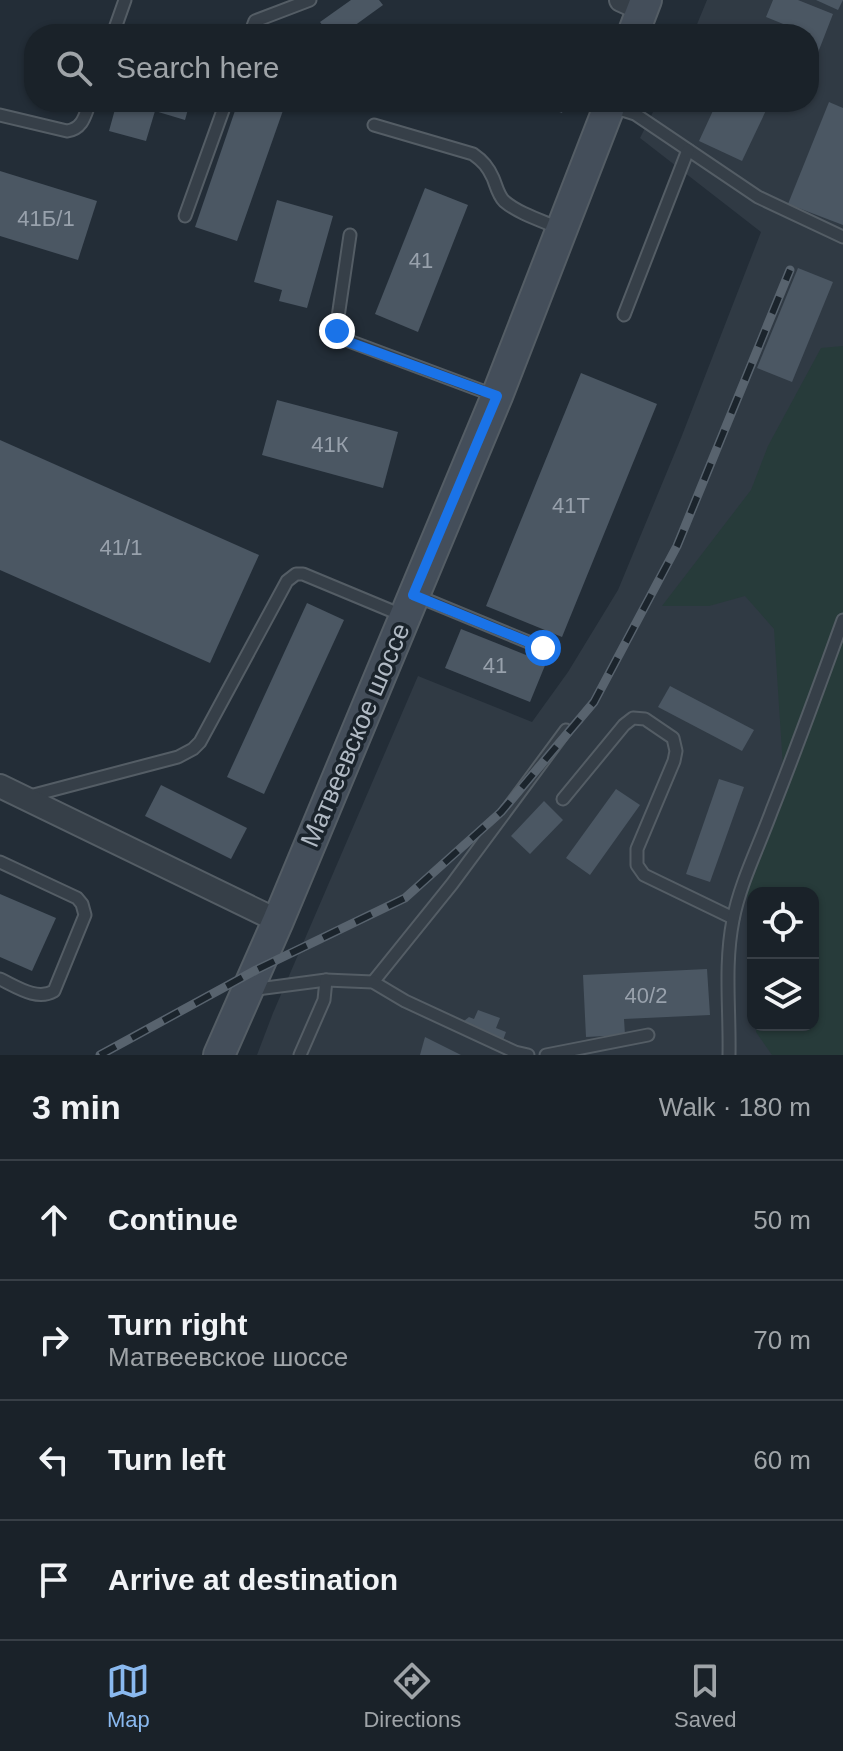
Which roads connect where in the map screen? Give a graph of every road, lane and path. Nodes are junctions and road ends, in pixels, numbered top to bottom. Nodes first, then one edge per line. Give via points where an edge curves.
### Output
1 (125, 0) edge
2 (310, 0) edge
3 (117, 24) edge
4 (254, 24) edge
5 (86, 112) edge
6 (222, 112) edge
7 (607, 112) edge
8 (630, 112) edge
9 (0, 115) edge
10 (374, 125) dead end
11 (688, 150) junction
12 (185, 216) dead end
13 (562, 229) junction
14 (350, 235) dead end
15 (843, 237) edge
16 (624, 315) dead end
17 (497, 396) junction
18 (409, 606) junction
19 (843, 620) edge
20 (543, 648) dead end
21 (566, 730) dead end
22 (0, 786) edge
23 (24, 797) junction
24 (563, 799) dead end
25 (0, 862) edge
26 (733, 918) junction
27 (278, 921) junction
28 (0, 979) edge
29 (326, 980) junction
30 (373, 982) junction
31 (246, 991) junction
32 (648, 1035) dead end
33 (219, 1055) edge
34 (300, 1055) edge
35 (528, 1055) edge
36 (546, 1055) edge
37 (729, 1055) edge

1 - 3 lane
2 - 4 lane
5 - 9 lane via 83,122 67,131
6 - 12 lane
7 - 13 main road, Матвеевское шоссе
8 - 11 lane
10 - 13 lane via 473,154 489,169 504,201
11 - 15 lane via 758,197
11 - 16 lane
13 - 17 main road, Матвеевское шоссе
14 - 17 lane via 337,324 341,338
17 - 18 main road, Матвеевское шоссе
18 - 20 lane
18 - 23 lane via 296,574 287,581 193,749
18 - 27 main road, Матвеевское шоссе
19 - 26 lane
21 - 30 lane
22 - 23 street
23 - 27 street
24 - 26 lane via 624,725 633,718 655,725 673,738 676,751 637,849 637,865 644,875
25 - 28 lane via 77,898 85,915 54,991 37,995
26 - 37 lane via 727,959
27 - 31 main road, Матвеевское шоссе
29 - 30 lane
29 - 31 lane
29 - 34 lane via 324,1000
30 - 35 lane
31 - 33 main road, Матвеевское шоссе
32 - 36 lane

